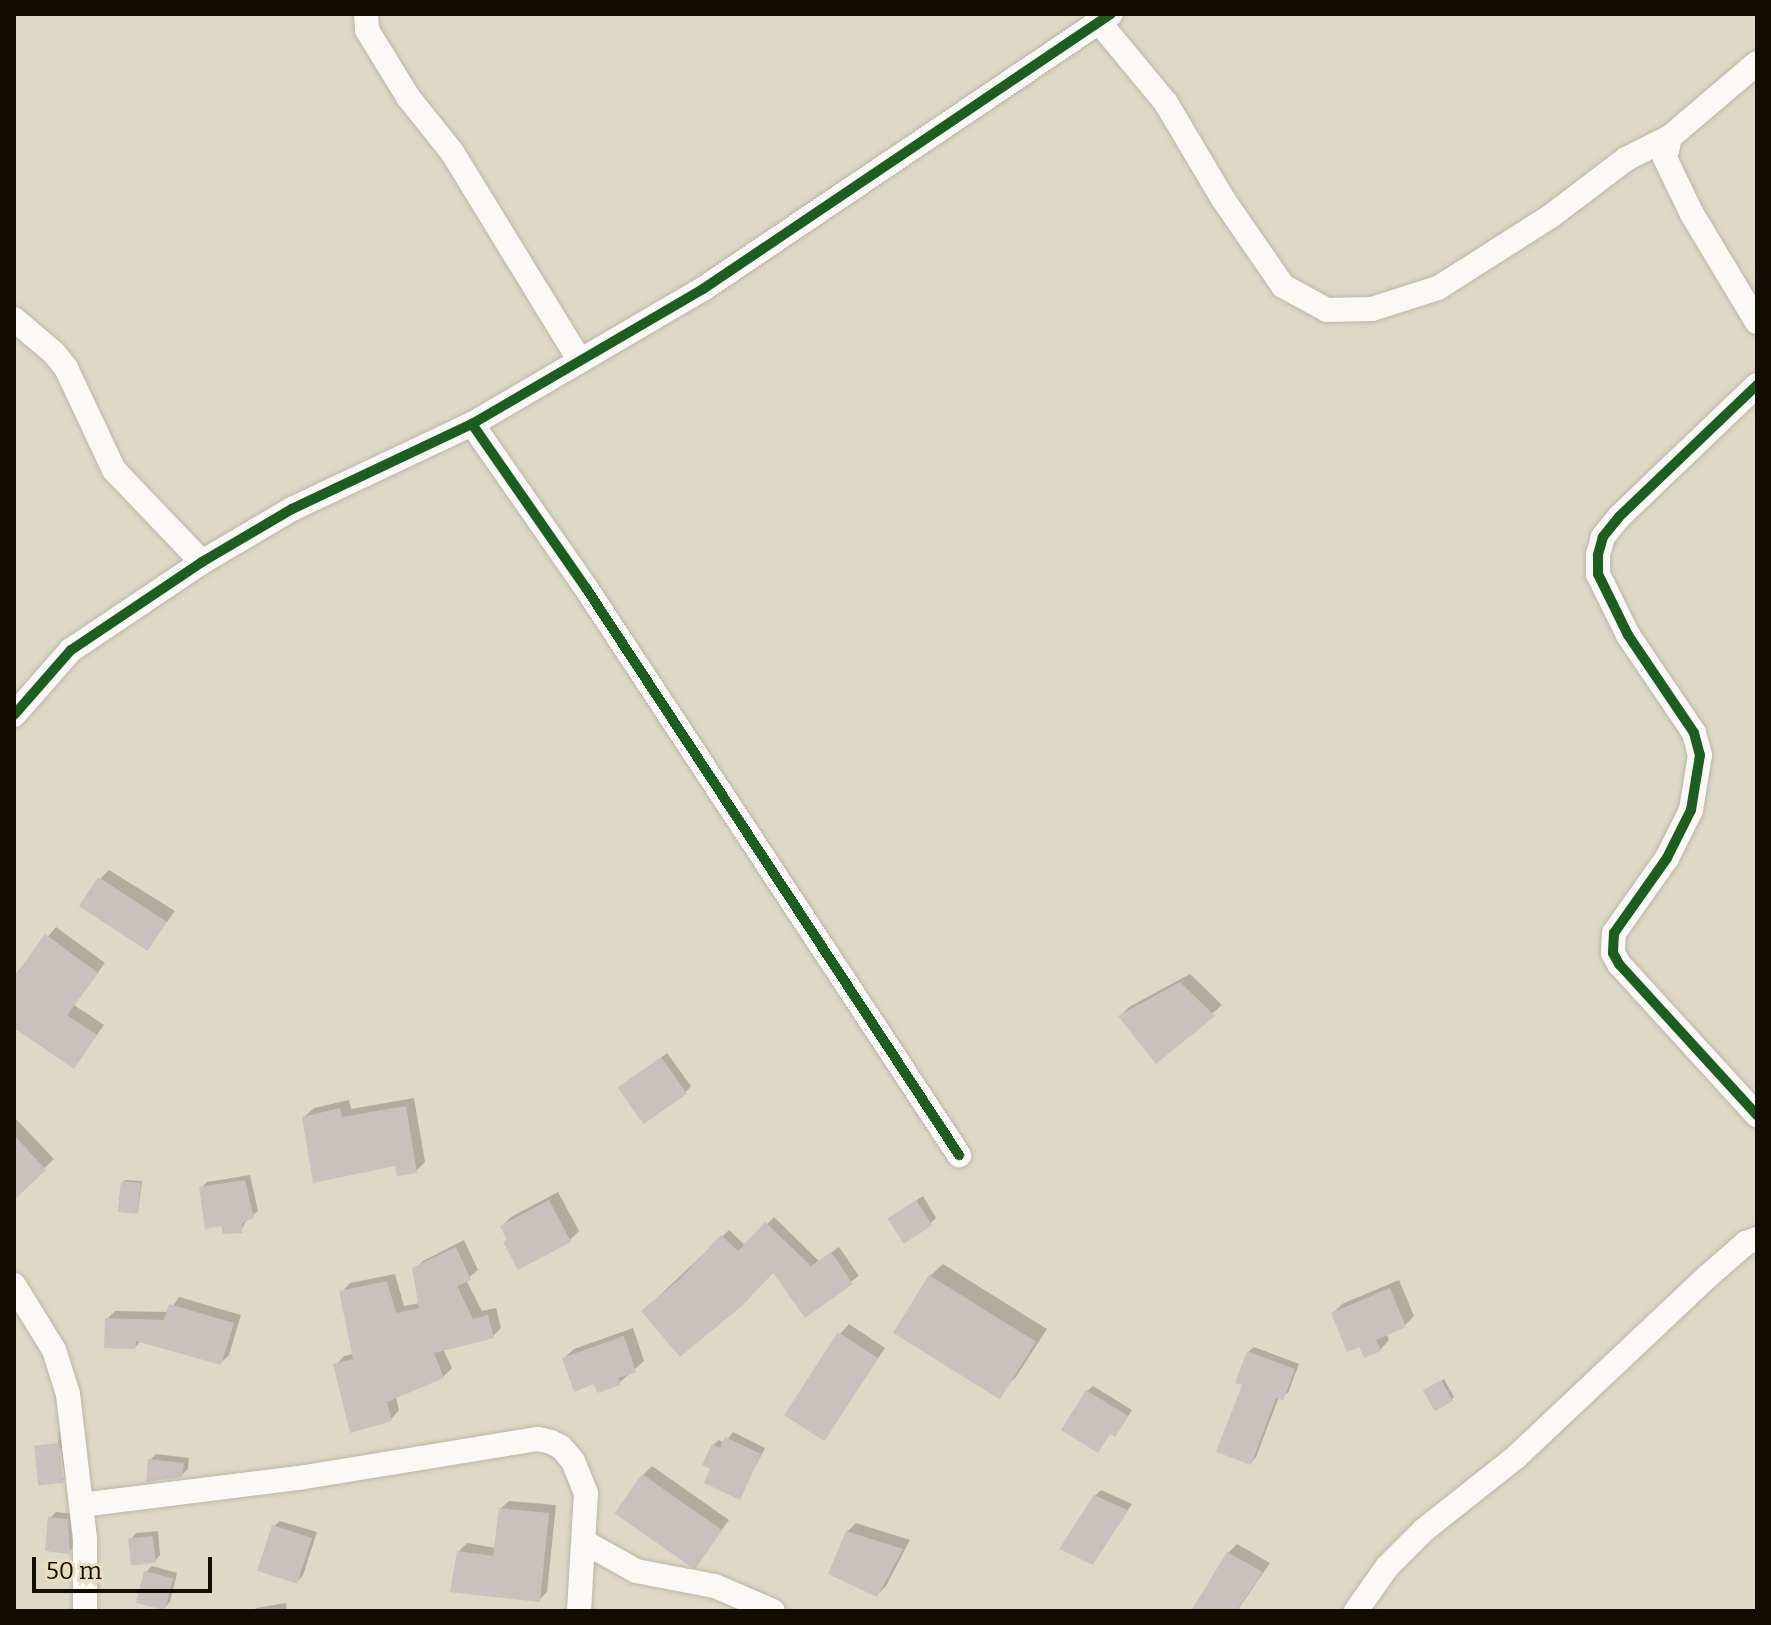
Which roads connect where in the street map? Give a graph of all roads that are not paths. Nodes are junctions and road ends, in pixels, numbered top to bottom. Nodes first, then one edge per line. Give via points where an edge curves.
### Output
1 (366, 14) edge
2 (1105, 18) edge
3 (1757, 63) edge
4 (1670, 137) junction
5 (14, 319) edge
6 (1757, 322) edge
7 (580, 361) junction
8 (1757, 385) edge
9 (472, 424) junction
10 (202, 562) junction
11 (14, 715) edge
12 (1757, 1115) edge
13 (959, 1155) dead end
14 (1757, 1239) edge
15 (14, 1285) edge
16 (81, 1505) junction
17 (586, 1543) junction
18 (85, 1611) edge
19 (579, 1611) edge
20 (773, 1611) edge
21 (1356, 1611) edge

1 - 7 street via 367,30 408,97 452,152
2 - 4 street via 1283,286 1327,310 1372,309 1438,288 1551,216 1626,159
2 - 7 street via 703,289
3 - 4 street
4 - 6 street via 1666,166
5 - 10 street via 66,368 114,470
7 - 9 street
8 - 12 street via 1619,517 1603,537 1598,574 1628,635 1694,733 1700,755 1691,810 1667,858 1614,933 1613,953
9 - 10 street via 292,509
9 - 13 street
10 - 11 street via 71,650
14 - 21 street via 1707,1277 1516,1457 1424,1530 1387,1567
15 - 16 street via 54,1350 68,1394
16 - 17 street via 299,1478 538,1439 561,1447 581,1476
16 - 18 street
17 - 19 street
17 - 20 street via 636,1571 715,1586

